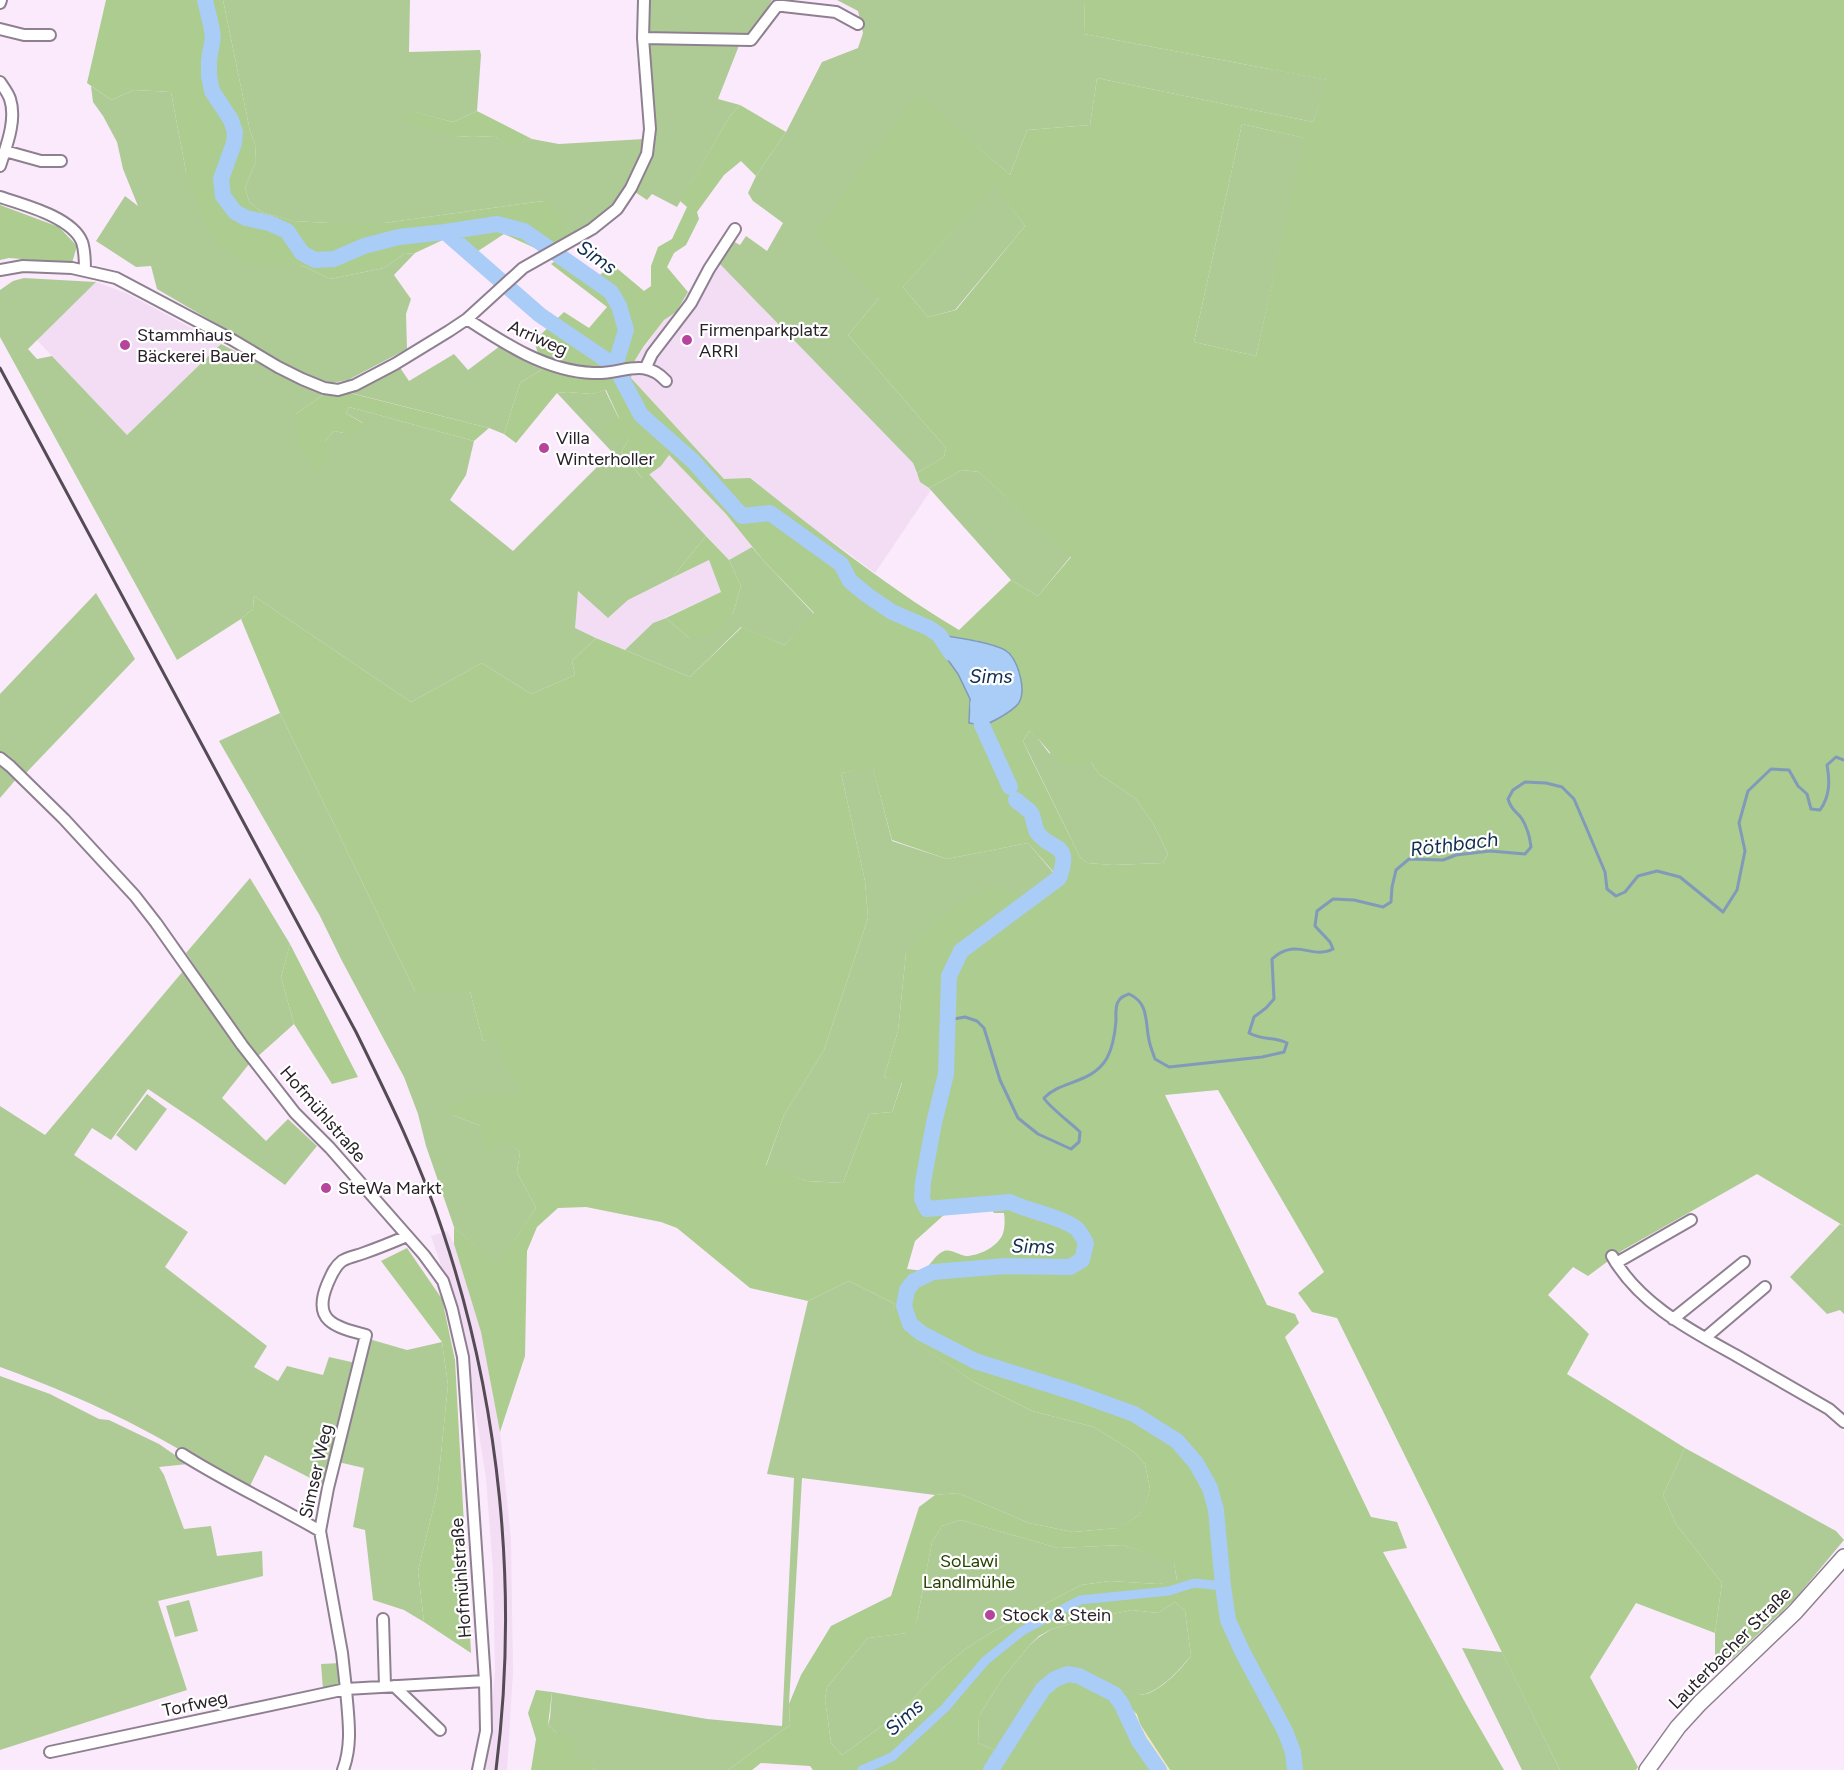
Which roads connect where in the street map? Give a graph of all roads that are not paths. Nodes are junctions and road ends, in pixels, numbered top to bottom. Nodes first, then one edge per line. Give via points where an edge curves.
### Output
1 (644, 0) edge
2 (858, 24) dead end
3 (0, 29) edge
4 (50, 35) dead end
5 (643, 38) junction
6 (0, 82) edge
7 (5, 151) junction
8 (61, 161) dead end
9 (0, 166) edge
10 (0, 197) edge
11 (735, 229) dead end
12 (0, 270) edge
13 (85, 270) junction
14 (467, 319) junction
15 (646, 367) junction
16 (666, 381) dead end
17 (0, 758) edge
18 (1691, 1220) dead end
19 (407, 1236) junction
20 (1744, 1262) dead end
21 (1765, 1287) dead end
22 (1672, 1319) junction
23 (1705, 1338) junction
24 (1844, 1422) edge
25 (182, 1454) dead end
26 (320, 1531) junction
27 (1844, 1557) edge
28 (383, 1619) dead end
29 (485, 1681) junction
30 (389, 1686) junction
31 (346, 1689) junction
32 (440, 1730) dead end
33 (50, 1752) dead end
34 (343, 1770) edge
35 (478, 1770) edge
36 (1647, 1770) edge

1 - 5 street
2 - 5 street via 836,12 777,6 752,40
3 - 4 street via 24,35
5 - 14 street via 650,129 648,153 631,188 617,209 592,230 523,268
6 - 7 street via 12,103
7 - 8 street via 42,161
7 - 9 street
10 - 13 street via 71,226 81,240
11 - 15 street via 691,303
12 - 13 street via 23,266
13 - 14 street via 131,285 278,367 324,388 338,390 395,364
14 - 15 street, Arriweg via 550,365 593,373
15 - 16 street
17 - 19 street, Hofmühlstraße via 64,819 135,896 295,1113
18 - 22 street via 1614,1260 1640,1293
19 - 26 street, Simser Weg via 344,1260 335,1269 323,1296 322,1309 330,1323 366,1335
19 - 29 street, Hofmühlstraße via 443,1281 463,1357
20 - 22 street
21 - 23 street
22 - 23 street
23 - 24 street via 1830,1409
25 - 26 street
26 - 31 street, Simser Weg
27 - 36 street, Lauterbacher Straße via 1789,1618 1700,1703
28 - 30 street
29 - 30 street
29 - 35 street, Hofmühlstraße via 486,1731
30 - 31 street
30 - 32 street
31 - 33 street, Torfweg
31 - 34 street, Simser Weg via 350,1740

